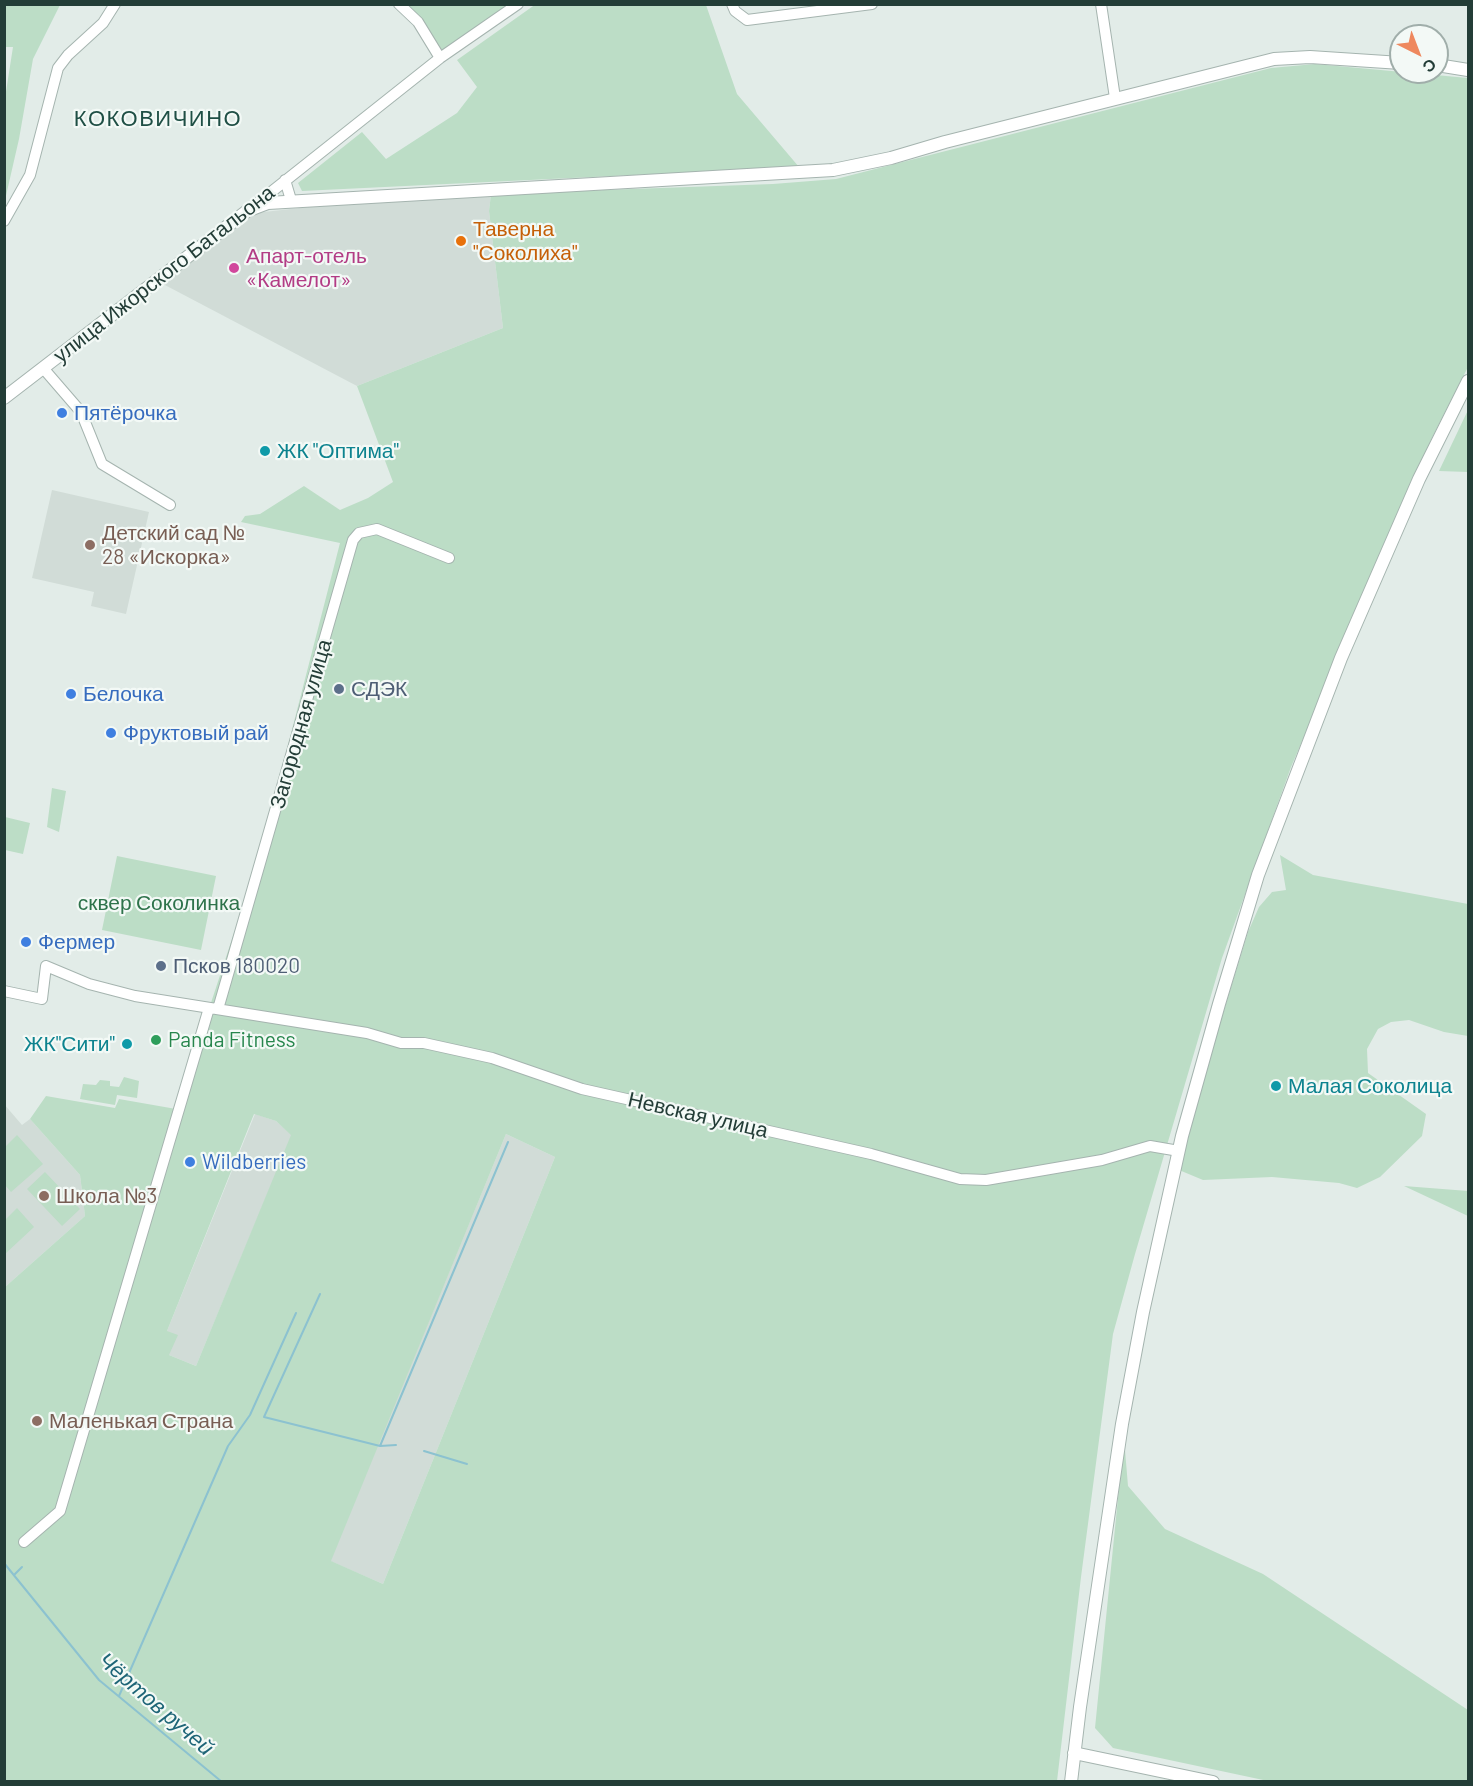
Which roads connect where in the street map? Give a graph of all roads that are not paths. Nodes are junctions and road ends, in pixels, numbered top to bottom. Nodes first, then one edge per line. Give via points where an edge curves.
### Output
1 (116, 4) edge
2 (399, 4) edge
3 (518, 4) edge
4 (732, 4) edge
5 (872, 4) edge
6 (1101, 4) edge
7 (440, 58) junction
8 (1389, 62) edge
9 (1449, 67) edge
10 (1468, 70) edge
11 (1115, 98) junction
12 (285, 180) junction
13 (291, 200) junction
14 (246, 211) junction
15 (4, 221) edge
16 (43, 368) junction
17 (1468, 381) edge
18 (4, 398) edge
19 (170, 505) dead end
20 (449, 558) dead end
21 (4, 991) edge
22 (214, 1008) junction
23 (1179, 1151) junction
24 (24, 1542) dead end
25 (1074, 1753) junction
26 (1071, 1782) edge
27 (1213, 1782) edge

1 - 15 street via 103,23 58,68 30,175
2 - 7 street via 418,22
3 - 7 street, улица Ижорского Батальона
4 - 5 street via 747,20
6 - 11 street
7 - 12 street, улица Ижорского Батальона
8 - 11 street via 1310,57 1274,60
9 - 10 street
11 - 13 street via 833,170
12 - 13 street, улица Ижорского Батальона
12 - 14 street, улица Ижорского Батальона
13 - 14 street
14 - 16 street, улица Ижорского Батальона
16 - 18 street, улица Ижорского Батальона
16 - 19 street, улица Ижорского Батальона via 81,412 102,464
17 - 23 street via 1419,479 1341,658 1258,875
20 - 22 street, Загородная улица via 377,529 359,533 353,540
21 - 22 street, Невская улица via 42,999 46,966 103,989
22 - 23 street, Невская улица via 481,1056 582,1089 871,1154 960,1179 986,1180 1102,1160 1150,1146
22 - 24 street, Загородная улица via 60,1511
23 - 25 street via 1122,1424
25 - 26 street
25 - 27 street

